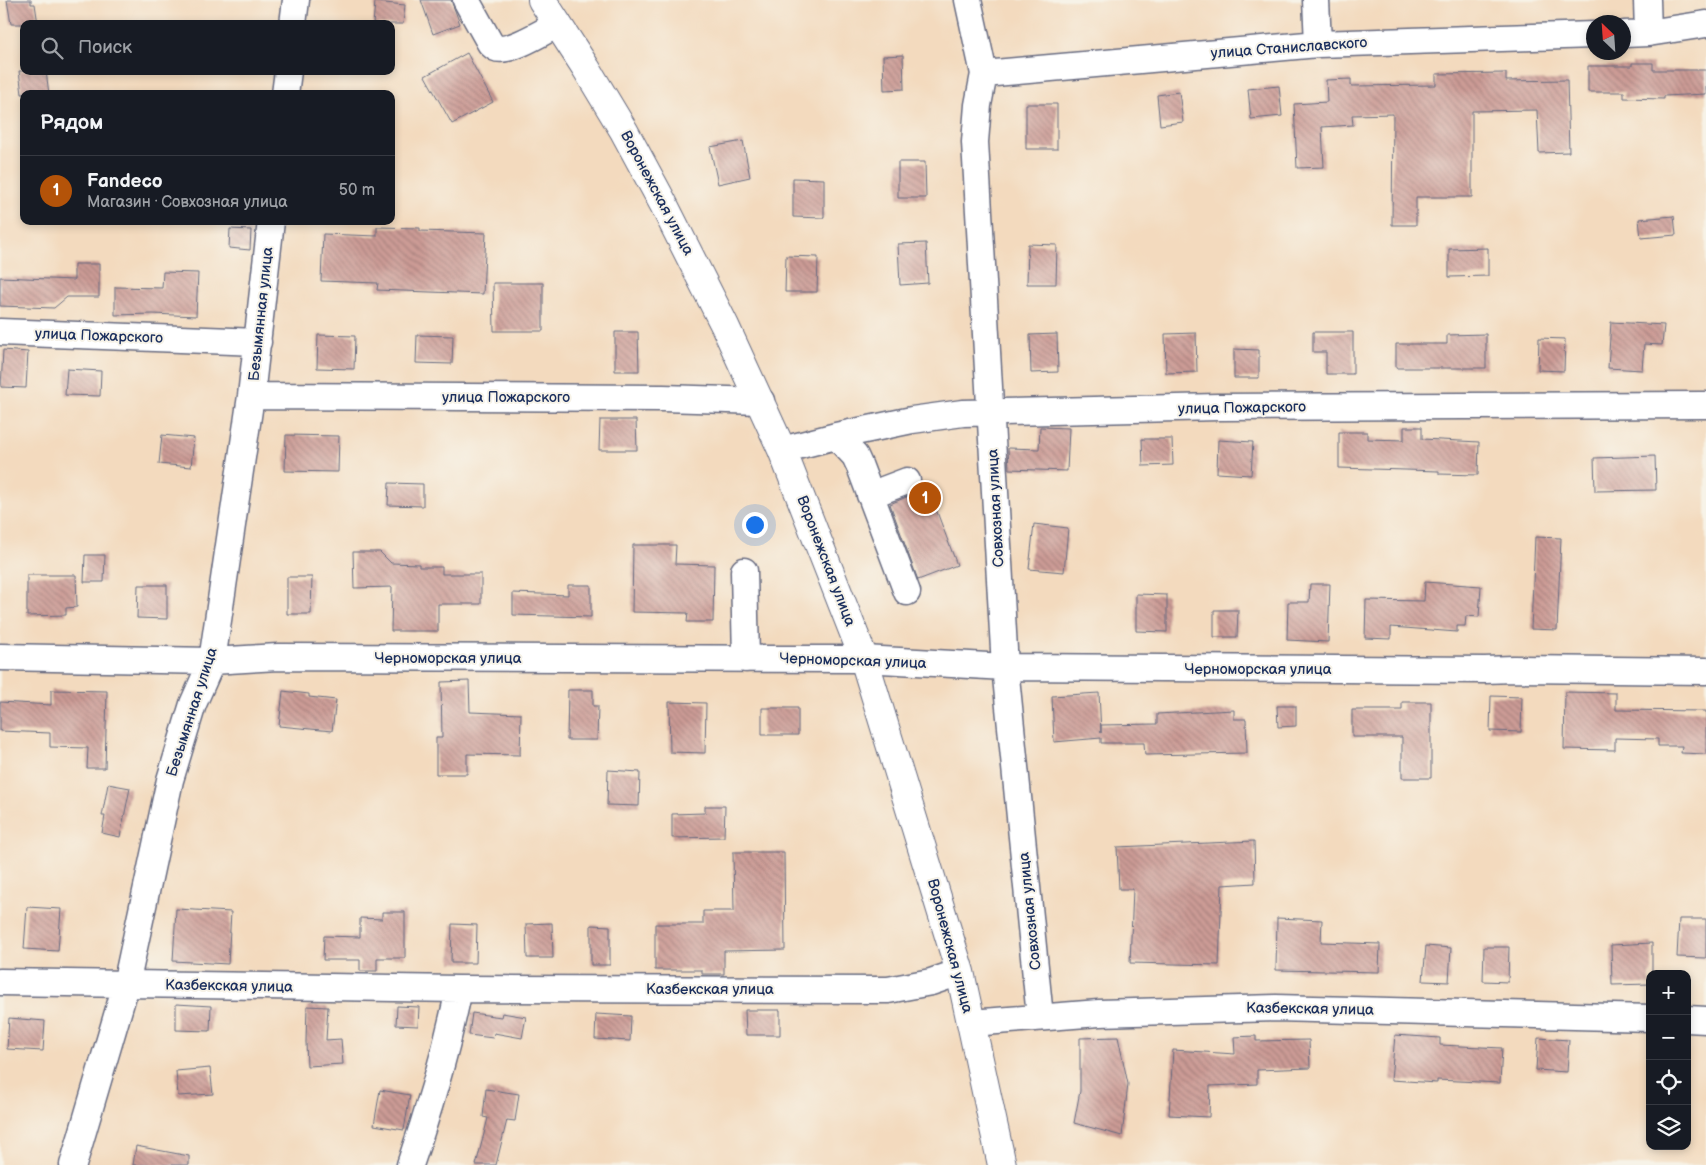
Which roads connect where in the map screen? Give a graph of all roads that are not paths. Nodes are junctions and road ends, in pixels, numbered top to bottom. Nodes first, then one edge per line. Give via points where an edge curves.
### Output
1 (296, 0) edge
2 (466, 0) edge
3 (542, 0) edge
4 (968, 0) edge
5 (1316, 0) edge
6 (1647, 0) edge
7 (294, 20) edge
8 (558, 24) junction
9 (1706, 24) edge
10 (1636, 33) edge
11 (1586, 35) edge
12 (1318, 44) junction
13 (984, 74) junction
14 (287, 75) edge
15 (286, 90) edge
16 (271, 225) edge
17 (0, 332) edge
18 (258, 342) junction
19 (251, 396) junction
20 (761, 401) junction
21 (1706, 405) edge
22 (991, 412) junction
23 (836, 436) junction
24 (782, 450) junction
25 (907, 481) dead end
26 (870, 495) junction
27 (744, 571) dead end
28 (907, 592) dead end
29 (0, 657) edge
30 (746, 659) junction
31 (864, 659) junction
32 (212, 661) junction
33 (1005, 667) junction
34 (1706, 671) edge
35 (960, 972) junction
36 (0, 982) edge
37 (126, 985) junction
38 (459, 988) junction
39 (1040, 1016) junction
40 (1646, 1018) edge
41 (1691, 1019) edge
42 (1706, 1020) edge
43 (971, 1023) junction
44 (74, 1165) edge
45 (410, 1165) edge
46 (1002, 1165) edge

1 - 7 street
2 - 8 street via 496,49 521,44
3 - 8 highway, Воронежская улица
4 - 13 street, Совхозная улица
5 - 12 street
6 - 10 street
8 - 20 highway, Воронежская улица via 624,131 663,203
9 - 10 street
11 - 12 street, улица Станиславского
12 - 13 street, улица Станиславского
13 - 22 street, Совхозная улица via 976,142
14 - 15 street
16 - 18 street, Безымянная улица
17 - 18 street, улица Пожарского
18 - 19 street, Безымянная улица
19 - 20 street, улица Пожарского
19 - 32 street, Безымянная улица
20 - 24 highway, Воронежская улица
21 - 22 street, улица Пожарского via 1218,407
22 - 23 street, улица Пожарского via 912,420
22 - 33 street, Совхозная улица
23 - 24 street, улица Пожарского
23 - 26 street via 855,456
24 - 31 highway, Воронежская улица
25 - 26 street
26 - 28 street
27 - 30 street
29 - 32 street, Черноморская улица
30 - 31 street, Черноморская улица
30 - 32 street, Черноморская улица via 278,657
31 - 33 street, Черноморская улица
31 - 35 highway, Воронежская улица
32 - 37 street, Безымянная улица via 193,704 170,780
33 - 34 street, Черноморская улица
33 - 39 street, Совхозная улица
35 - 38 street, Казбекская улица via 931,982 888,990
35 - 43 highway, Воронежская улица
36 - 37 street, Казбекская улица
37 - 38 street, Казбекская улица
37 - 44 street, Безымянная улица
38 - 45 street via 428,1111
39 - 40 street, Казбекская улица via 1276,1008
39 - 43 street, Казбекская улица
41 - 42 street
43 - 46 highway, Воронежская улица

